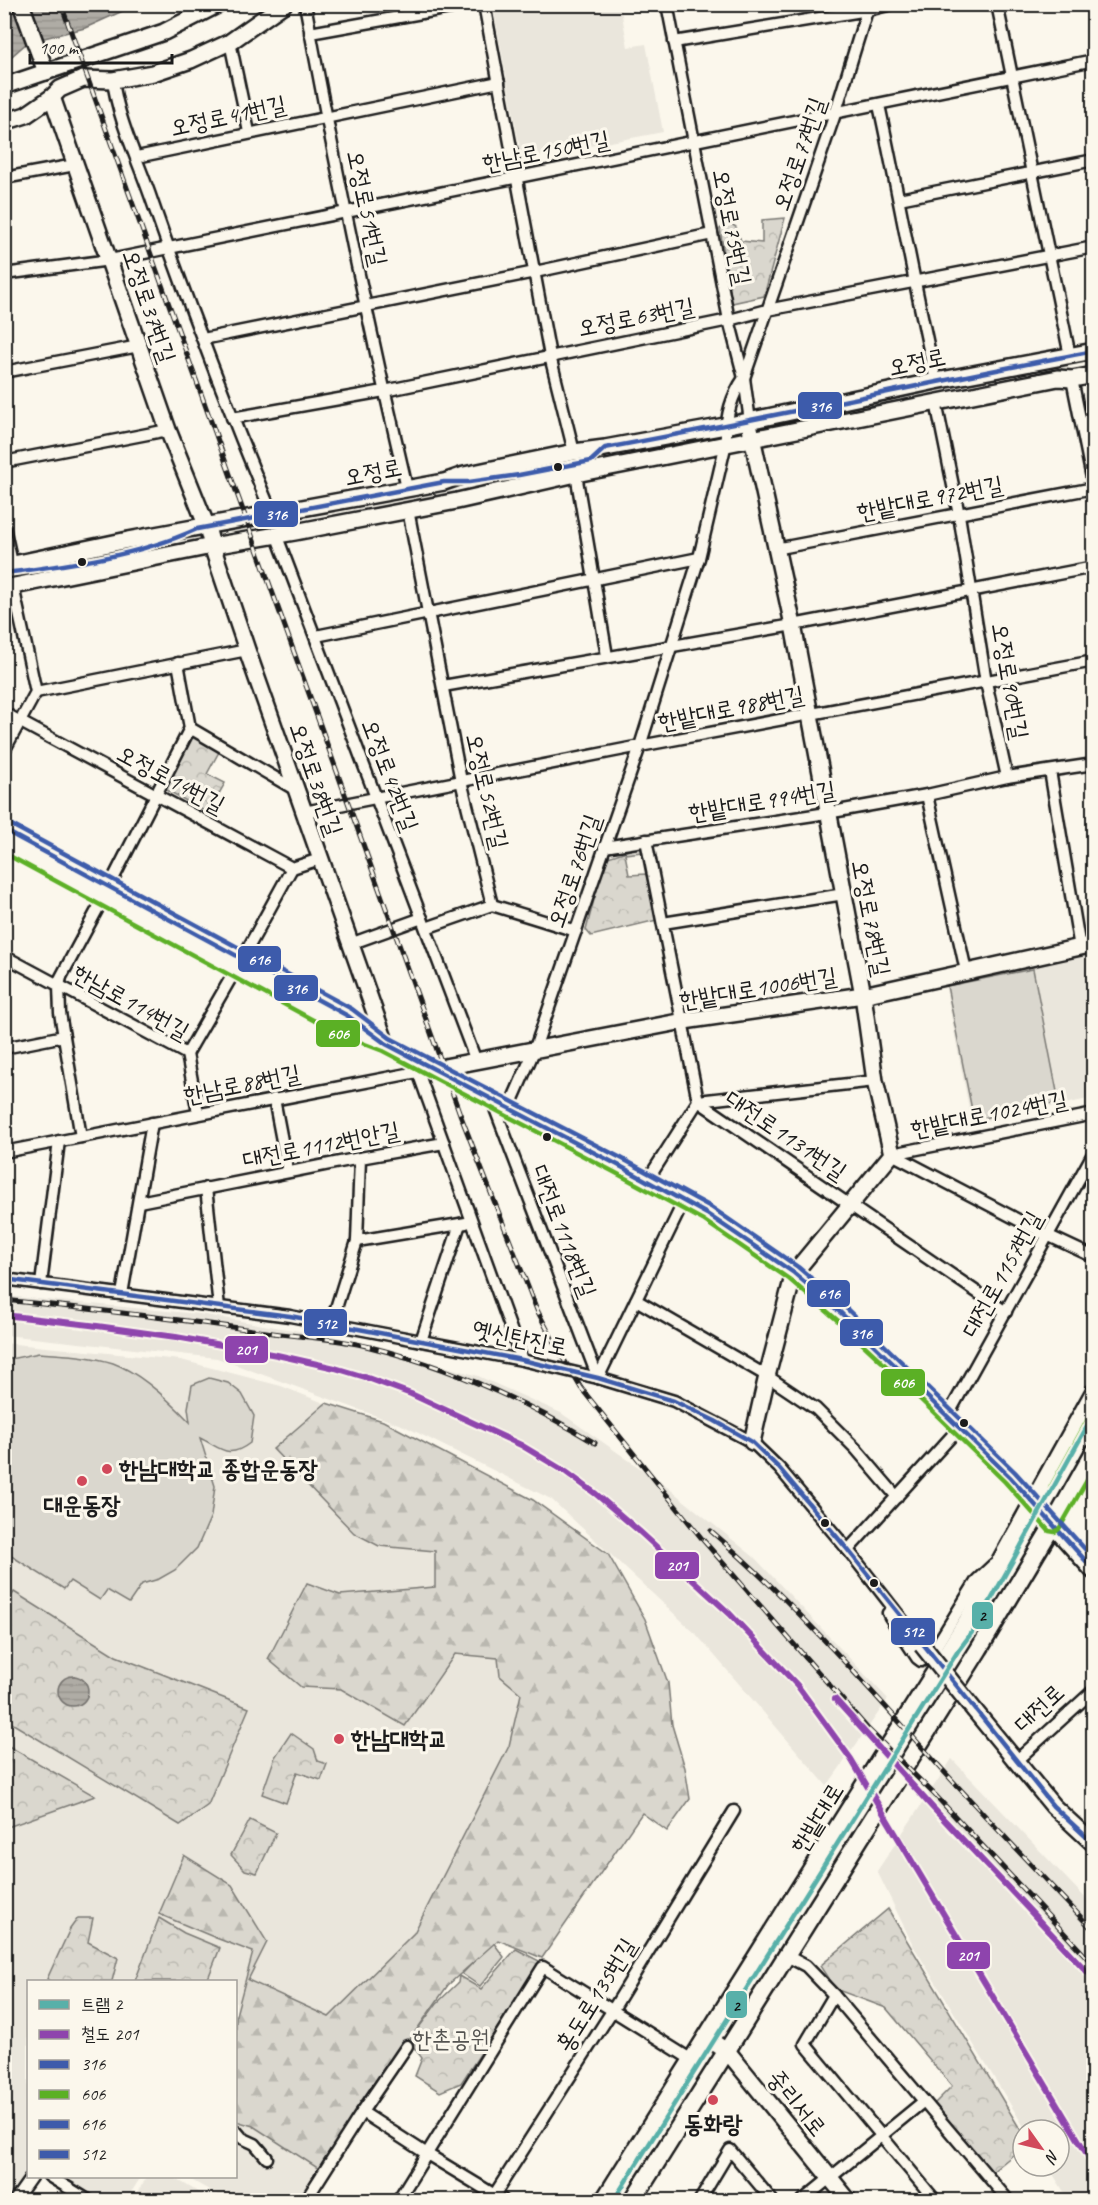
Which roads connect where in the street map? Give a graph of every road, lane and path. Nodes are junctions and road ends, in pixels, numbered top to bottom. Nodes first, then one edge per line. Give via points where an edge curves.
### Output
1 (21, 4) edge
2 (219, 4) edge
3 (284, 4) edge
4 (305, 4) edge
5 (472, 4) edge
6 (484, 4) edge
7 (667, 4) edge
8 (892, 4) edge
9 (997, 4) edge
10 (868, 7) edge
11 (310, 33) junction
12 (230, 42) junction
13 (674, 42) junction
14 (1094, 60) edge
15 (46, 72) junction
16 (1012, 78) junction
17 (113, 80) junction
18 (499, 82) junction
19 (4, 86) edge
20 (52, 97) junction
21 (879, 105) junction
22 (835, 114) junction
23 (327, 118) junction
24 (4, 122) edge
25 (249, 132) junction
26 (694, 142) junction
27 (137, 157) junction
28 (1094, 160) edge
29 (75, 165) junction
30 (1032, 171) junction
31 (4, 178) edge
32 (517, 178) junction
33 (899, 199) junction
34 (346, 212) junction
35 (712, 234) junction
36 (1094, 247) edge
37 (169, 248) junction
38 (1049, 255) junction
39 (110, 260) junction
40 (535, 272) junction
41 (4, 274) edge
42 (913, 282) junction
43 (366, 307) junction
44 (767, 310) junction
45 (729, 320) junction
46 (203, 339) junction
47 (139, 346) junction
48 (1094, 351) edge
49 (550, 356) junction
50 (1070, 356) junction
51 (4, 372) edge
52 (1094, 375) edge
53 (744, 378) junction
54 (1072, 379) junction
55 (936, 381) junction
56 (384, 391) junction
57 (936, 402) junction
58 (232, 418) junction
59 (750, 421) junction
60 (725, 426) junction
61 (168, 430) junction
62 (753, 438) junction
63 (726, 443) junction
64 (574, 452) junction
65 (4, 462) edge
66 (576, 474) junction
67 (407, 488) junction
68 (1094, 488) edge
69 (408, 510) junction
70 (272, 514) junction
71 (959, 515) junction
72 (4, 527) edge
73 (207, 527) junction
74 (276, 534) junction
75 (212, 546) junction
76 (775, 549) junction
77 (699, 558) junction
78 (8, 565) edge
79 (1094, 567) edge
80 (593, 579) junction
81 (9, 587) edge
82 (973, 592) junction
83 (428, 613) junction
84 (793, 625) junction
85 (316, 636) junction
86 (671, 645) junction
87 (247, 650) junction
88 (608, 656) junction
89 (1094, 661) edge
90 (178, 663) junction
91 (986, 682) junction
92 (443, 686) junction
93 (36, 692) junction
94 (4, 713) edge
95 (810, 714) junction
96 (20, 722) junction
97 (190, 728) junction
98 (640, 746) junction
99 (4, 751) edge
100 (1094, 764) edge
101 (1050, 771) junction
102 (1007, 777) junction
103 (461, 781) junction
104 (296, 790) junction
105 (156, 795) junction
106 (927, 795) junction
107 (376, 798) junction
108 (303, 812) junction
109 (827, 813) junction
110 (4, 830) edge
111 (646, 840) junction
112 (4, 844) edge
113 (604, 847) junction
114 (320, 860) junction
115 (292, 868) junction
116 (106, 892) junction
117 (844, 894) junction
118 (492, 905) junction
119 (663, 922) junction
120 (424, 923) junction
121 (576, 931) junction
122 (350, 944) junction
123 (1087, 946) edge
124 (4, 956) edge
125 (239, 964) junction
126 (966, 972) junction
127 (59, 986) junction
128 (862, 995) junction
129 (684, 1021) junction
130 (64, 1036) junction
131 (386, 1044) junction
132 (4, 1048) edge
133 (534, 1051) junction
134 (187, 1054) junction
135 (476, 1061) junction
136 (426, 1071) junction
137 (875, 1081) junction
138 (491, 1098) junction
139 (273, 1099) junction
140 (699, 1101) junction
141 (509, 1108) junction
142 (198, 1113) junction
143 (1094, 1114) edge
144 (152, 1123) junction
145 (81, 1137) junction
146 (59, 1141) junction
147 (444, 1143) junction
148 (4, 1152) edge
149 (1094, 1152) edge
150 (892, 1154) junction
151 (360, 1158) junction
152 (288, 1172) junction
153 (646, 1181) junction
154 (206, 1188) junction
155 (139, 1202) junction
156 (684, 1202) junction
157 (850, 1204) junction
158 (472, 1222) junction
159 (460, 1224) junction
160 (1047, 1235) junction
161 (357, 1241) junction
162 (1094, 1257) edge
163 (794, 1273) junction
164 (4, 1279) edge
165 (40, 1284) junction
166 (122, 1294) junction
167 (636, 1300) junction
168 (219, 1307) junction
169 (1006, 1312) junction
170 (331, 1324) junction
171 (421, 1341) junction
172 (522, 1360) junction
173 (767, 1376) junction
174 (598, 1378) junction
175 (1094, 1392) edge
176 (953, 1423) junction
177 (753, 1442) junction
178 (1094, 1452) edge
179 (1088, 1473) edge
180 (897, 1497) junction
181 (1033, 1503) junction
182 (1053, 1525) junction
183 (848, 1550) junction
184 (1006, 1553) junction
185 (1094, 1571) edge
186 (893, 1608) junction
187 (922, 1645) joint
188 (1094, 1690) edge
189 (1016, 1761) junction
190 (734, 1811) dead end
191 (1094, 1844) edge
192 (787, 1956) junction
193 (834, 1995) junction
194 (612, 2011) junction
195 (707, 2038) junction
196 (407, 2046) dead end
197 (728, 2052) junction
198 (692, 2060) junction
199 (924, 2101) junction
200 (362, 2112) junction
201 (237, 2132) edge
202 (881, 2135) junction
203 (427, 2154) junction
204 (267, 2158) dead end
205 (31, 2178) edge
206 (52, 2178) edge
207 (830, 2178) junction
208 (496, 2199) edge
209 (15, 2200) edge
210 (88, 2200) edge
211 (306, 2200) edge
212 (398, 2200) edge
213 (604, 2200) edge
214 (633, 2200) edge
215 (702, 2200) edge
216 (772, 2200) edge
217 (803, 2200) edge
218 (848, 2200) edge
219 (935, 2200) edge
220 (1008, 2200) edge

1 - 15 street
2 - 15 street via 165,32
3 - 12 street
4 - 11 street, 오정로51번길
5 - 11 street
6 - 18 street, 오정로63번길
7 - 13 street, 오정로75번길
8 - 10 street
9 - 16 street
10 - 13 street
10 - 22 street, 오정로77번길
11 - 23 street, 오정로51번길
12 - 17 street via 153,73
12 - 25 street
13 - 26 street, 오정로75번길
14 - 16 street, 한남로150번길
15 - 19 street
16 - 21 street, 한남로150번길
16 - 30 street
17 - 20 street via 83,79
17 - 27 street via 117,105
18 - 23 street
18 - 32 street, 오정로63번길
20 - 24 street via 26,115
20 - 29 street, 오정로37번길
21 - 22 street, 한남로150번길
21 - 33 street
22 - 26 street, 한남로150번길
22 - 44 street, 오정로77번길
23 - 25 street, 오정로41번길
23 - 34 street, 오정로51번길
25 - 27 street, 오정로41번길
26 - 32 street, 한남로150번길
26 - 35 street, 오정로75번길
27 - 37 street
28 - 30 street
29 - 31 street
29 - 39 street, 오정로37번길
30 - 33 street
30 - 38 street
32 - 34 street, 한남로150번길
32 - 40 street, 오정로63번길
33 - 42 street
34 - 37 street, 한남로150번길
34 - 43 street, 오정로51번길
35 - 40 street
35 - 45 street, 오정로75번길
36 - 38 street
37 - 39 street, 한남로150번길
37 - 46 street
38 - 42 street
38 - 50 street
39 - 41 street, 한남로150번길
39 - 47 street, 오정로37번길
40 - 43 street
40 - 49 street, 오정로63번길
42 - 44 street
42 - 55 street
43 - 46 street
43 - 56 street, 오정로51번길
44 - 45 street, 오정로63번길
44 - 53 street, 오정로77번길
45 - 49 street, 오정로63번길
45 - 53 street, 오정로75번길
46 - 58 street
47 - 51 street
47 - 61 street, 오정로37번길
48 - 50 street, 오정로
49 - 56 street
49 - 64 street, 오정로63번길
50 - 55 street, 오정로
52 - 54 street, 오정로
53 - 59 street, 오정로75번길
53 - 60 street, 오정로77번길 via 734,392
54 - 57 street, 오정로 via 1058,378
54 - 68 street
55 - 59 street, 오정로
56 - 58 street
56 - 67 street, 오정로51번길
57 - 62 street, 오정로
57 - 71 street, 오정로90번길
58 - 70 street
59 - 60 street, 오정로
59 - 62 street
60 - 63 street, 오정로76번길
60 - 64 street, 오정로
61 - 65 street
61 - 73 street, 오정로37번길
62 - 63 street, 오정로
62 - 76 street, 오정로78번길
63 - 66 street, 오정로
63 - 77 street, 오정로76번길
64 - 67 street, 오정로
66 - 69 street, 오정로
66 - 80 street
67 - 70 street, 오정로
68 - 71 street, 한밭대로972번길
69 - 74 street, 오정로
69 - 83 street, 오정로52번길
70 - 73 street, 오정로
71 - 76 street, 한밭대로972번길
71 - 82 street, 오정로90번길
72 - 78 street
73 - 75 street, 오정로38번길
73 - 78 street, 오정로
74 - 75 street, 오정로
74 - 85 street, 오정로42번길
75 - 81 street, 오정로
75 - 87 street, 오정로38번길
76 - 84 street, 오정로78번길
77 - 80 street
77 - 86 street, 오정로76번길
79 - 82 street, 오정로90번길
80 - 83 street
80 - 88 street
81 - 93 street
82 - 84 street
82 - 91 street, 오정로90번길
83 - 85 street
83 - 92 street, 오정로52번길
84 - 86 street
84 - 95 street, 오정로78번길
85 - 107 street, 오정로42번길
86 - 88 street
86 - 98 street, 오정로76번길
87 - 90 street
87 - 104 street, 오정로38번길
88 - 92 street
89 - 91 street, 한밭대로988번길
90 - 93 street
90 - 97 street
91 - 95 street, 한밭대로988번길
91 - 102 street, 오정로90번길
92 - 103 street, 오정로52번길
93 - 96 street
94 - 96 street, 오정로14번길
95 - 98 street, 한밭대로988번길
95 - 109 street, 오정로78번길
96 - 99 street
96 - 105 street, 오정로14번길
97 - 104 street
97 - 105 street
98 - 103 street, 한밭대로988번길
98 - 113 street, 오정로76번길
100 - 101 street, 한밭대로994번길
101 - 102 street, 한밭대로994번길
101 - 123 street
102 - 106 street, 한밭대로994번길
103 - 107 street, 한밭대로988번길
103 - 118 street, 오정로52번길
104 - 108 street, 오정로38번길
105 - 115 street, 오정로14번길
105 - 116 street
106 - 109 street, 한밭대로994번길
106 - 126 street
107 - 108 street, 한밭대로988번길
107 - 120 street, 오정로42번길
108 - 114 street, 오정로38번길
109 - 111 street, 한밭대로994번길
109 - 117 street, 오정로78번길
110 - 116 main road
111 - 113 street, 한밭대로994번길
111 - 119 street, 대전로1131번길
112 - 116 main road
113 - 121 street, 오정로76번길
114 - 115 street
114 - 122 street, 오정로38번길
115 - 125 street
116 - 125 main road
116 - 127 street
117 - 119 street
117 - 128 street, 오정로78번길
118 - 120 street
118 - 121 street
119 - 129 street, 대전로1131번길
120 - 122 street
120 - 135 street, 오정로42번길
121 - 133 street, 오정로76번길
122 - 131 street, 오정로38번길
123 - 126 street, 한밭대로1006번길
124 - 127 street, 한남로114번길
125 - 131 main road via 348,1016
125 - 134 street
126 - 128 street, 한밭대로1006번길
127 - 130 street
127 - 134 street, 한남로114번길
128 - 129 street, 한밭대로1006번길
128 - 137 street, 오정로78번길
129 - 133 street, 한밭대로1006번길
129 - 140 street, 대전로1131번길
130 - 132 street
130 - 145 street
131 - 136 main road
133 - 135 street, 한밭대로1006번길
133 - 141 street, 오정로76번길
134 - 142 street, 한남로114번길
135 - 136 street, 한밭대로1006번길
136 - 138 main road
136 - 139 street, 한남로88번길
136 - 147 street
137 - 140 street, 대전로1131번길
137 - 150 street, 오정로78번길
138 - 141 main road
138 - 174 street, 대전로1118번길
139 - 142 street, 한남로88번길
139 - 152 street
140 - 153 street, 대전로1131번길
140 - 157 street, 대전로1131번길
141 - 153 main road
142 - 144 street, 한남로88번길
143 - 150 street, 한밭대로1024번길
144 - 145 street, 한남로88번길
144 - 155 street
145 - 146 street, 한남로88번길
146 - 148 street, 한남로88번길
146 - 165 street
147 - 151 street, 대전로1112번안길
147 - 158 street
149 - 160 street, 대전로1157번길
150 - 157 street
150 - 160 street
151 - 152 street, 대전로1112번안길
151 - 161 street
152 - 154 street, 대전로1112번안길
153 - 156 main road
154 - 155 street, 대전로1112번안길
154 - 168 street
155 - 166 street
156 - 163 main road
156 - 167 street
157 - 163 street
157 - 169 street
158 - 159 street
158 - 172 street
159 - 161 street
159 - 171 street
160 - 162 street
160 - 169 street, 대전로1157번길
161 - 170 street
163 - 173 street
163 - 176 main road via 841,1313
164 - 165 street, 옛신탄진로
165 - 166 street, 옛신탄진로
166 - 168 street, 옛신탄진로
167 - 173 street
167 - 174 street
168 - 170 street, 옛신탄진로
169 - 176 street, 대전로1157번길
170 - 171 street, 옛신탄진로
171 - 172 street, 옛신탄진로
172 - 174 street, 옛신탄진로
173 - 177 street
173 - 180 street via 816,1409
174 - 177 street, 옛신탄진로 via 674,1401
175 - 181 main road, 한밭대로
176 - 180 street, 대전로1157번길
176 - 181 main road
177 - 183 street, 옛신탄진로
178 - 179 main road, 한밭대로
179 - 182 main road, 한밭대로
180 - 183 street, 대전로1157번길
181 - 182 main road
181 - 184 main road, 한밭대로
182 - 185 main road
182 - 192 main road, 한밭대로 via 980,1649
183 - 186 street, 옛신탄진로
184 - 186 street via 977,1580 935,1648 921,1661 890,1617 888,1613
184 - 195 main road, 한밭대로 via 956,1640
186 - 187 street, 옛신탄진로
187 - 189 street, bridge
188 - 189 street, 대전로
189 - 191 street via 1053,1806
190 - 194 street, 홍도로135번길
192 - 193 street via 806,1966
192 - 197 main road, 한밭대로
193 - 199 street
193 - 202 street via 806,2043
194 - 198 street
194 - 203 street via 543,1967
194 - 208 street, 홍도로135번길
195 - 197 street, 중리서로
195 - 198 main road, 한밭대로
196 - 200 street
197 - 207 street, 중리서로
197 - 214 main road, 한밭대로
198 - 213 main road, 한밭대로
199 - 202 street
199 - 220 street
200 - 203 street
200 - 211 street
201 - 204 street
202 - 207 street
202 - 219 street
203 - 208 street
203 - 212 street
205 - 209 street
206 - 210 street
207 - 217 street
207 - 218 street, 중리서로
215 - 216 street via 730,2150

